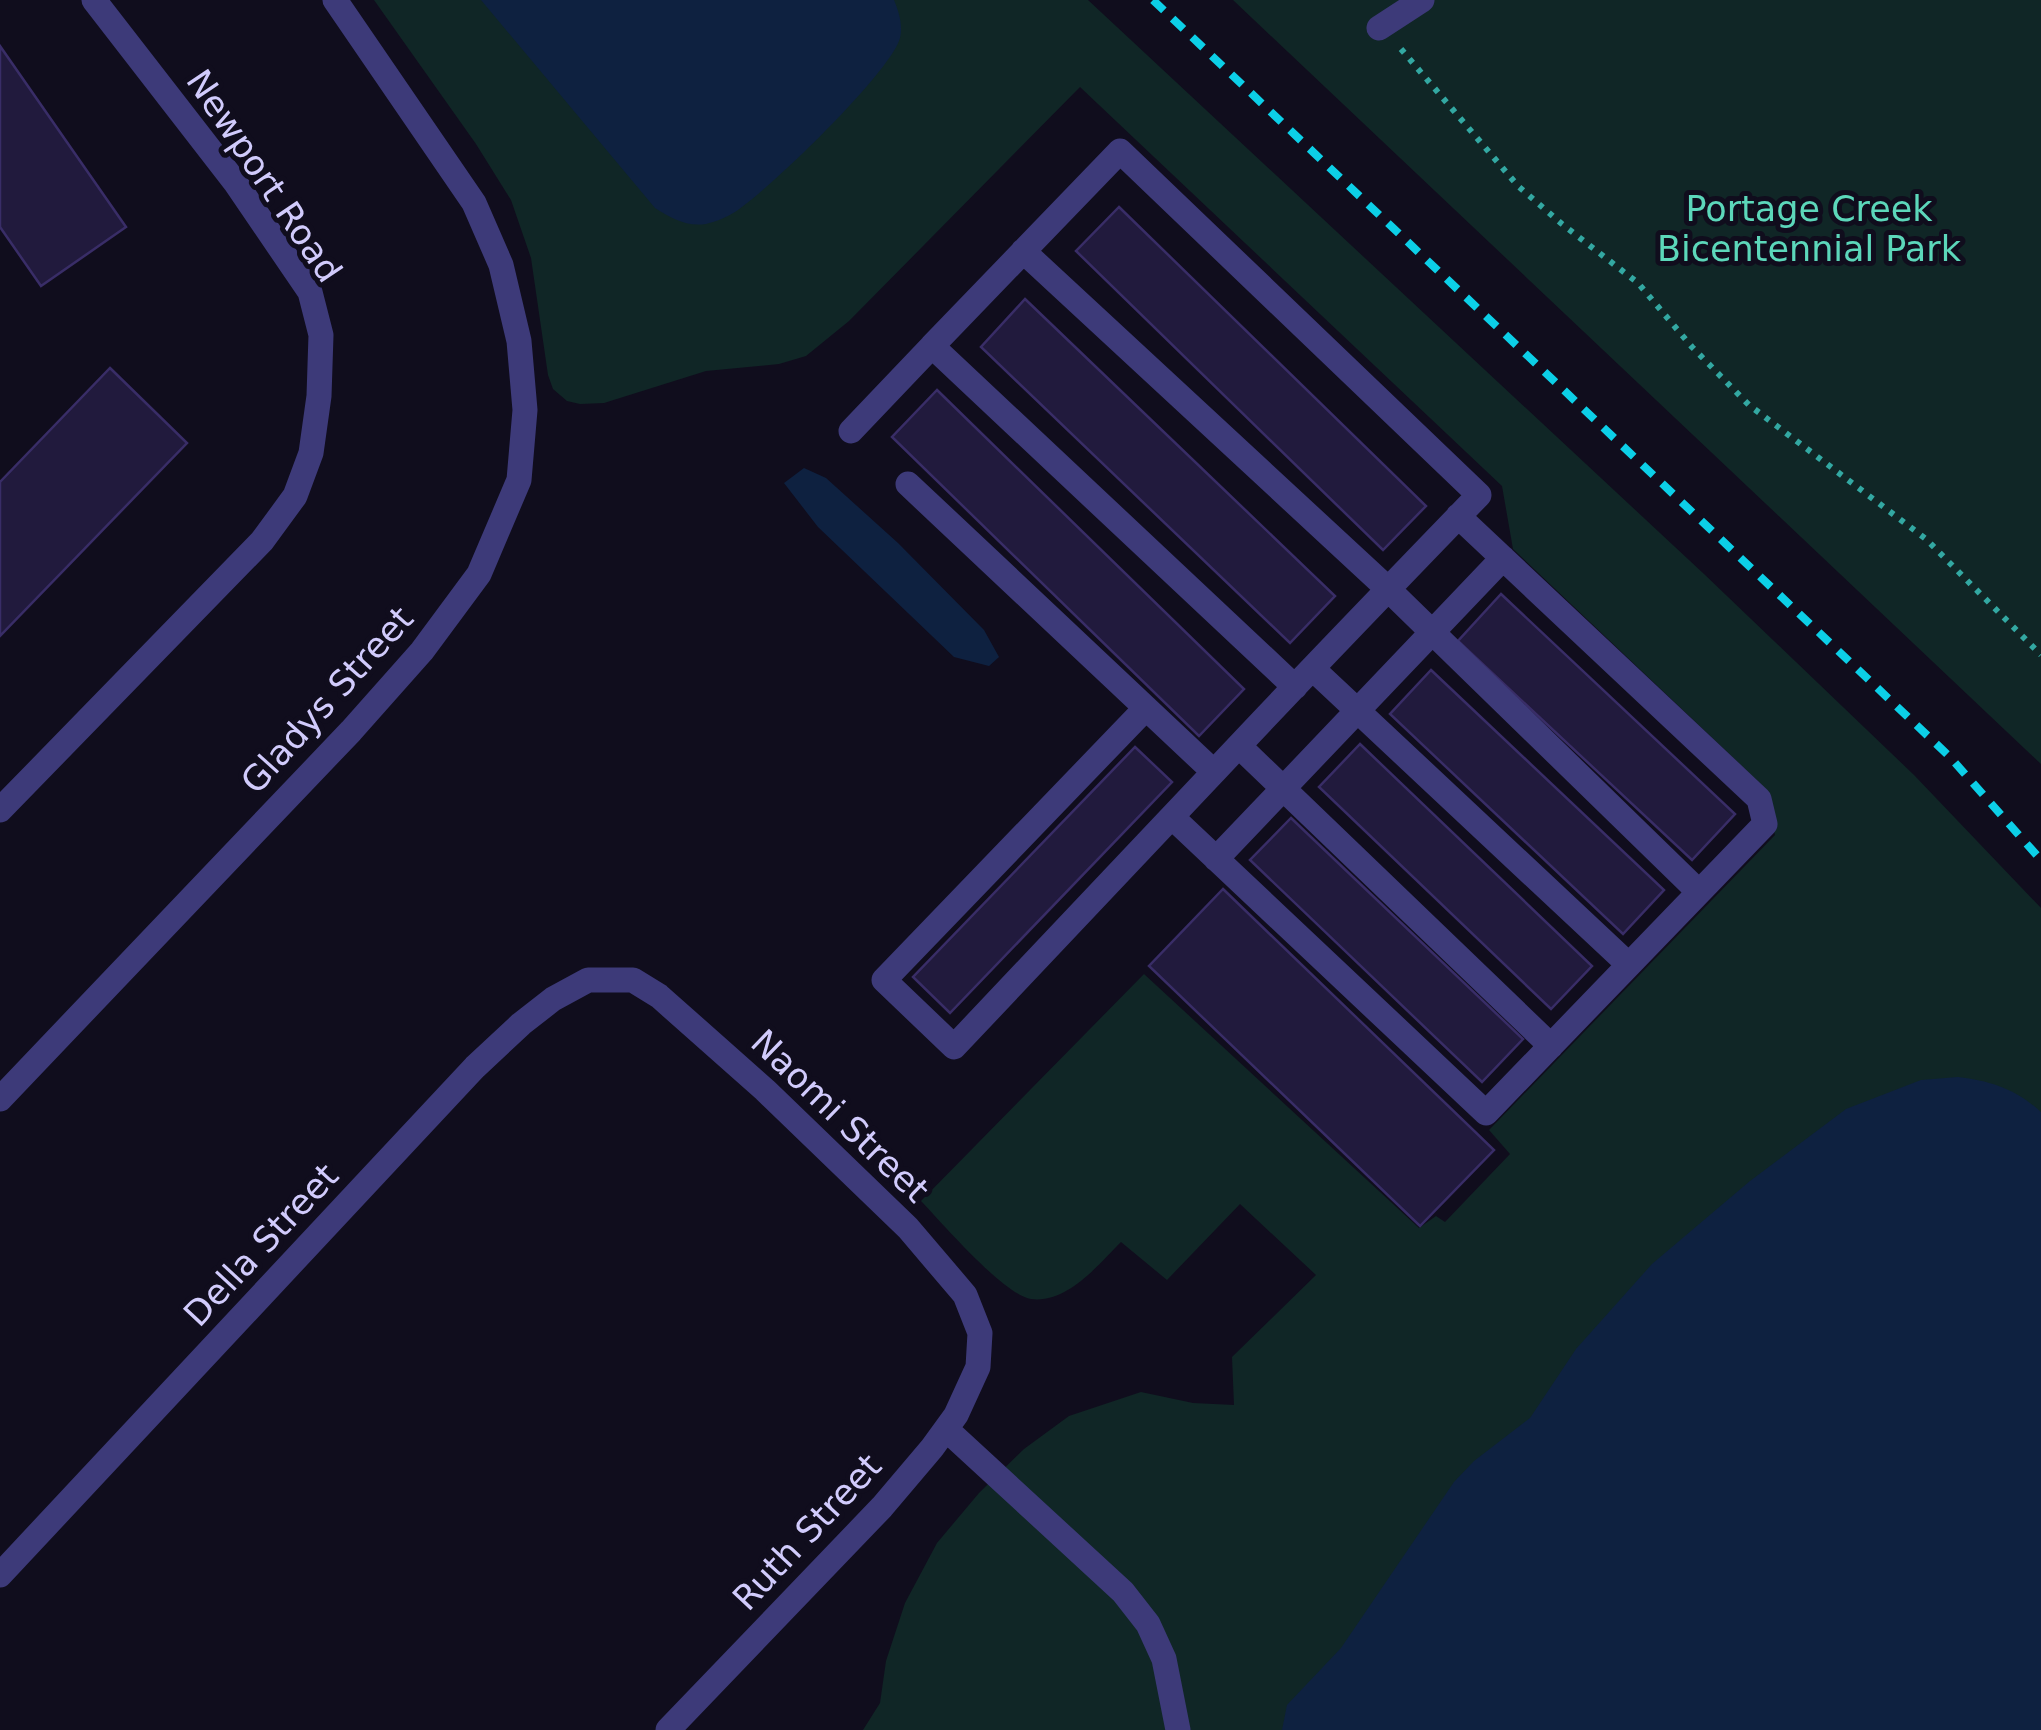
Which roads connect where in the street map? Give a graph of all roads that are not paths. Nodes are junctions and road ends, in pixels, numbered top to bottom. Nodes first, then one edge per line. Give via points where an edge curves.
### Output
1 (94, 0) edge
2 (334, 0) edge
3 (1422, 0) edge
4 (1378, 28) road end
5 (1023, 252) junction
6 (932, 346) junction
7 (851, 431) dead end
8 (908, 484) dead end
9 (1458, 516) junction
10 (1503, 558) junction
11 (1388, 589) junction
12 (1432, 632) junction
13 (1304, 678) junction
14 (1146, 708) junction
15 (1358, 710) junction
16 (1238, 746) junction
17 (1214, 772) junction
18 (1283, 789) junction
19 (0, 810) edge
20 (1172, 817) junction
21 (1216, 859) junction
22 (1699, 892) junction
23 (1629, 965) junction
24 (588, 980) joint
25 (1551, 1046) junction
26 (0, 1060) edge
27 (19, 1079) junction
28 (0, 1098) edge
29 (978, 1368) joint
30 (946, 1429) junction
31 (0, 1575) edge
32 (668, 1730) edge
33 (1178, 1730) edge

1 - 19 street, Newport Road via 235,182 310,292 320,335 319,396 295,496 262,541
2 - 27 street, Gladys Street via 474,203 501,265 519,342 525,410 518,480 479,574 422,650
3 - 4 street
5 - 6 street
5 - 9 street via 1120,151 1478,495
5 - 11 street
6 - 7 street
6 - 13 street
8 - 14 street
9 - 10 street
9 - 11 street
10 - 12 street
10 - 22 street via 1759,799 1765,824
11 - 12 street
11 - 13 street
12 - 15 street
12 - 22 street
13 - 15 street
13 - 16 street
14 - 17 street
14 - 20 street via 884,980 954,1047
15 - 18 street
15 - 23 street
16 - 17 street
16 - 18 street
17 - 20 street
18 - 21 street
18 - 25 street
20 - 21 street
21 - 25 street via 1486,1113
22 - 23 street
23 - 25 street
24 - 29 street, Naomi Street via 633,980 659,996 908,1228 966,1294 980,1333
24 - 31 street, Della Street via 532,1016 475,1067
26 - 27 street
27 - 28 street, Gladys Street
29 - 30 street, Ruth Street
30 - 32 street, Ruth Street via 882,1507
30 - 33 street via 1123,1592 1148,1624 1164,1659

